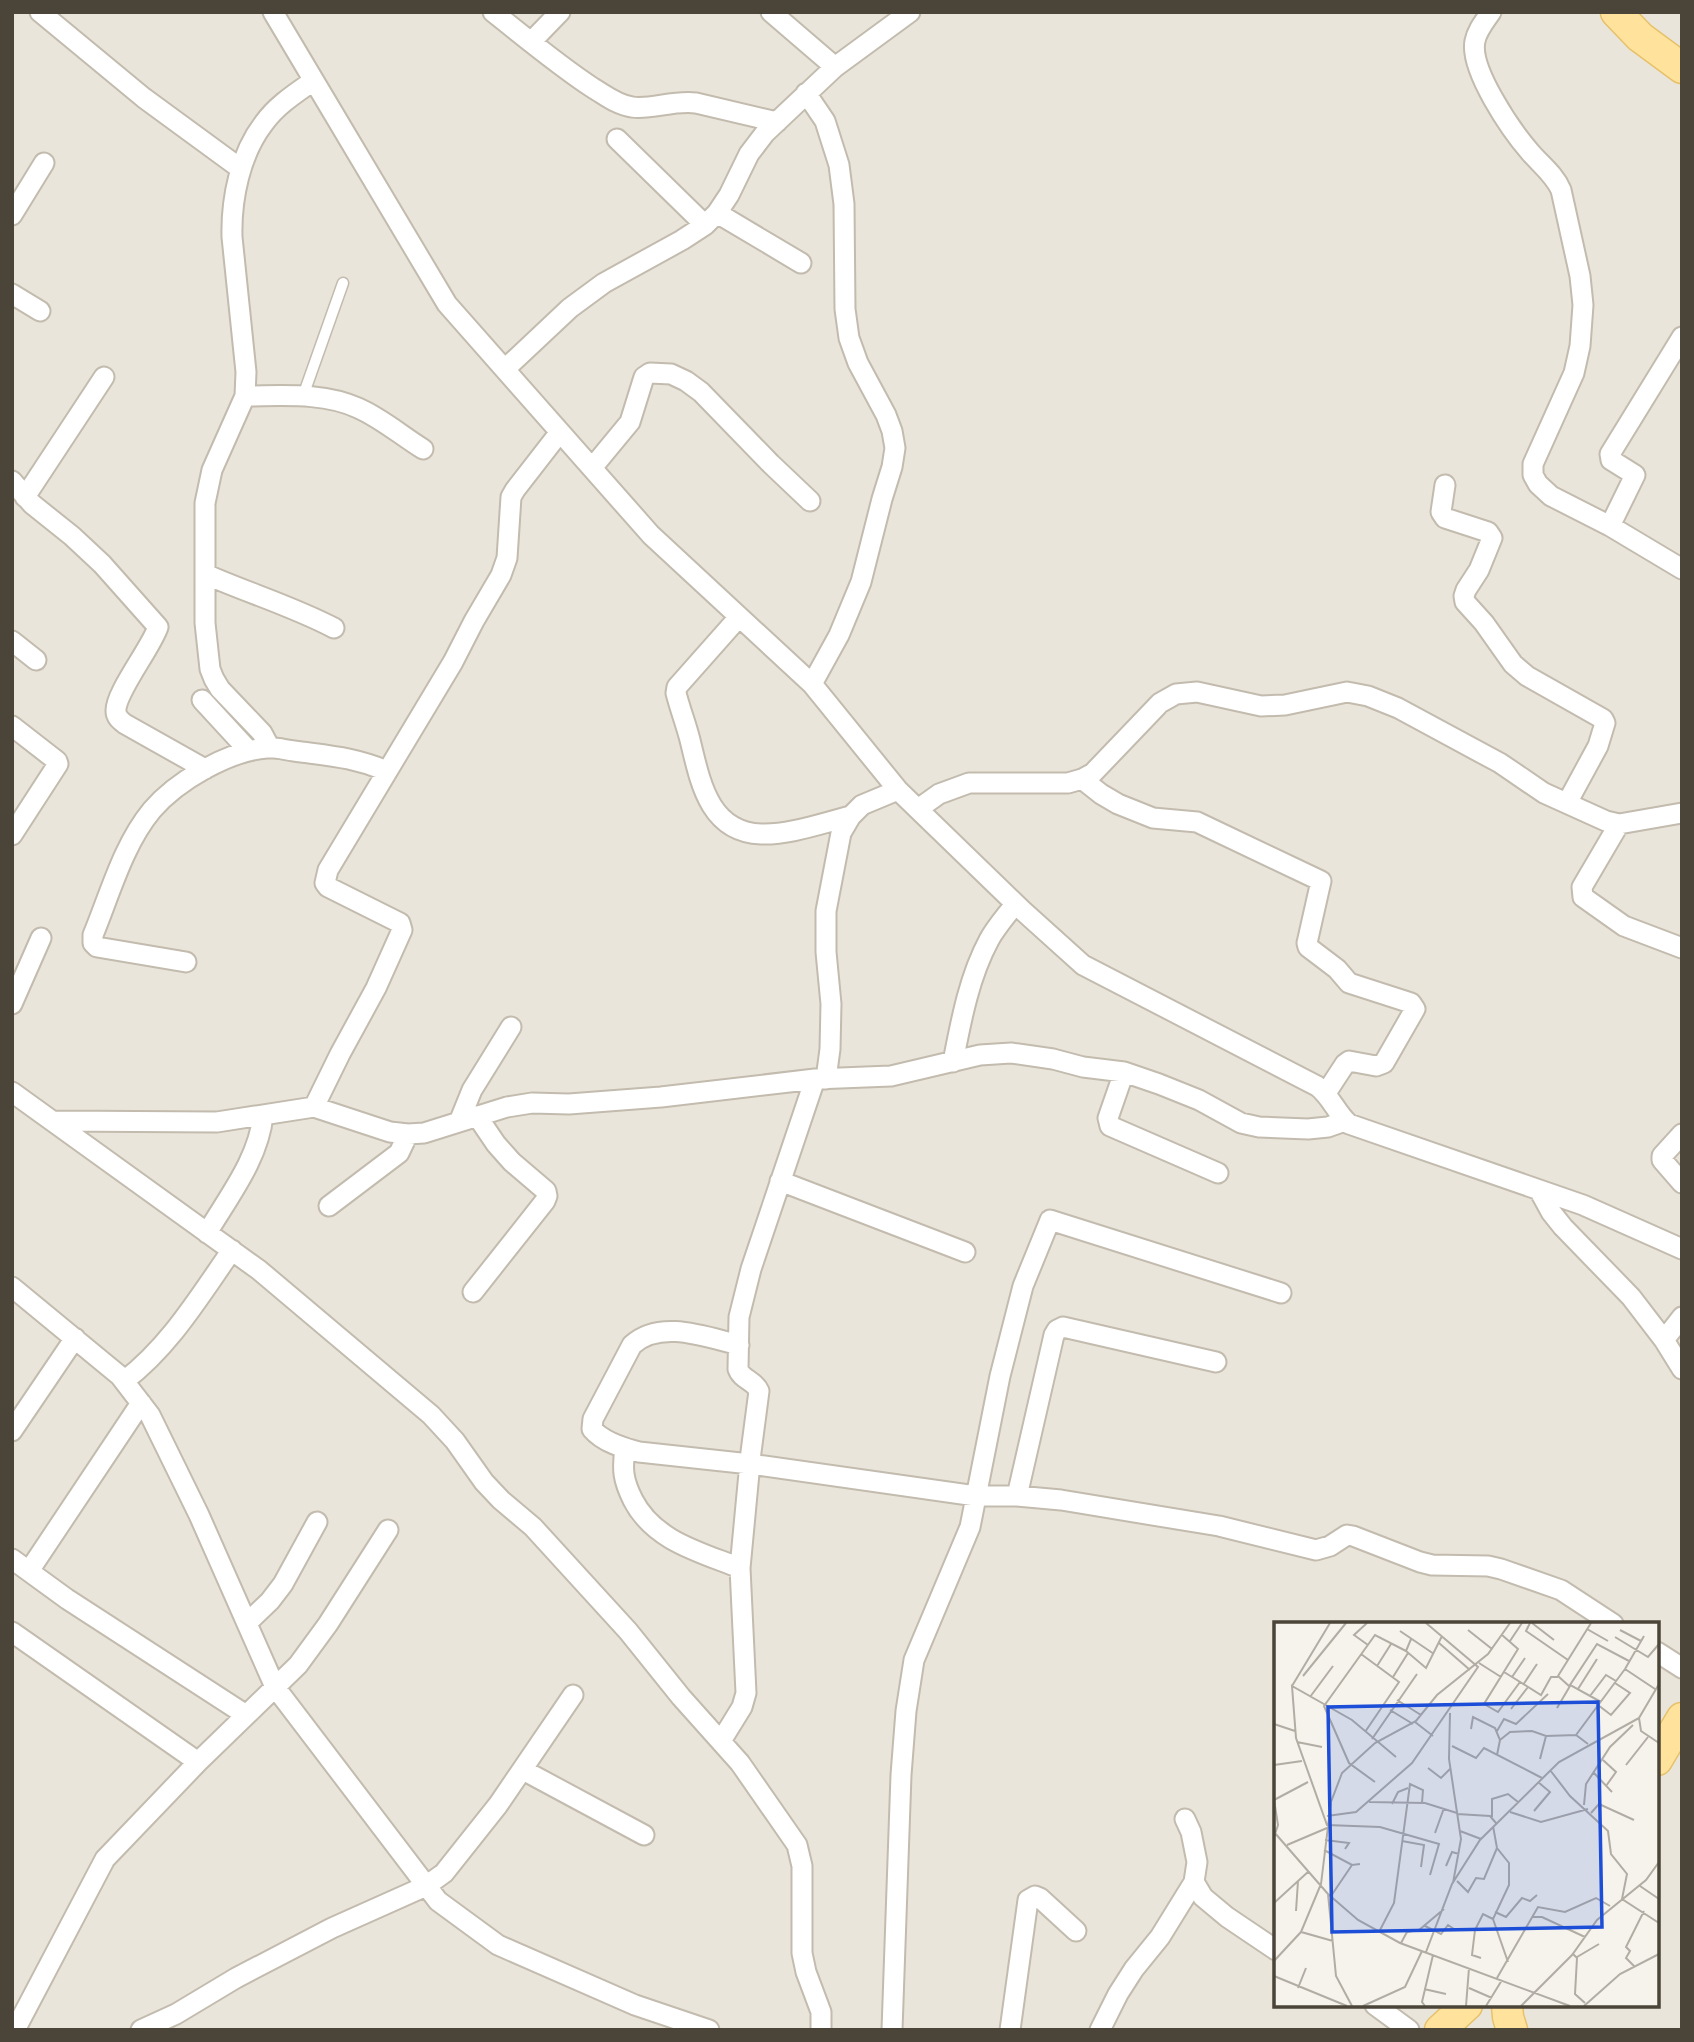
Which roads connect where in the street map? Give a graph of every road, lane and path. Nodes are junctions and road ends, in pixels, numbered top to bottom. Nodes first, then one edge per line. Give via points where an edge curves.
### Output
1 (40, 12) edge
2 (273, 12) edge
3 (493, 12) edge
4 (560, 12) edge
5 (771, 12) edge
6 (910, 12) edge
7 (1491, 12) edge
8 (1616, 12) edge
9 (531, 42) junction
10 (835, 67) junction
11 (1682, 68) edge
12 (313, 81) junction
13 (806, 93) junction
14 (777, 122) junction
15 (617, 139) dead end
16 (44, 163) dead end
17 (242, 169) junction
18 (12, 215) edge
19 (711, 219) junction
20 (801, 263) dead end
21 (343, 283) dead end
22 (12, 294) edge
23 (40, 311) dead end
24 (1682, 337) edge
25 (505, 369) junction
26 (104, 377) dead end
27 (244, 396) junction
28 (303, 396) junction
29 (560, 432) junction
30 (423, 449) dead end
31 (592, 468) junction
32 (12, 481) edge
33 (1445, 485) dead end
34 (25, 497) junction
35 (810, 501) dead end
36 (1610, 526) junction
37 (1682, 569) edge
38 (205, 575) junction
39 (739, 617) junction
40 (334, 628) dead end
41 (12, 641) edge
42 (36, 660) dead end
43 (812, 684) junction
44 (202, 700) dead end
45 (12, 726) edge
46 (270, 748) junction
47 (249, 751) junction
48 (205, 769) junction
49 (387, 771) junction
50 (1082, 779) junction
51 (898, 790) junction
52 (1567, 803) junction
53 (918, 809) junction
54 (1682, 813) edge
55 (850, 816) junction
56 (1619, 824) junction
57 (12, 835) edge
58 (1015, 904) junction
59 (41, 938) dead end
60 (1682, 948) edge
61 (186, 962) dead end
62 (12, 1004) edge
63 (511, 1027) dead end
64 (953, 1062) junction
65 (1124, 1072) junction
66 (821, 1079) junction
67 (1326, 1093) junction
68 (14, 1097) edge
69 (314, 1107) junction
70 (262, 1115) junction
71 (468, 1119) junction
72 (54, 1121) junction
73 (1345, 1121) junction
74 (1682, 1133) edge
75 (408, 1134) junction
76 (1219, 1173) dead end
77 (780, 1181) junction
78 (1682, 1183) edge
79 (1539, 1190) junction
80 (329, 1206) dead end
81 (207, 1233) junction
82 (1682, 1249) edge
83 (232, 1250) junction
84 (965, 1252) dead end
85 (12, 1287) edge
86 (473, 1292) dead end
87 (1281, 1293) dead end
88 (1682, 1317) edge
89 (75, 1338) junction
90 (1664, 1339) junction
91 (739, 1345) junction
92 (1216, 1362) dead end
93 (1682, 1369) edge
94 (124, 1381) junction
95 (141, 1403) junction
96 (12, 1431) edge
97 (625, 1448) junction
98 (750, 1464) junction
99 (975, 1496) junction
100 (1017, 1496) junction
101 (317, 1522) dead end
102 (388, 1530) dead end
103 (12, 1559) edge
104 (740, 1567) junction
105 (29, 1571) junction
106 (1610, 1622) edge
107 (247, 1623) junction
108 (12, 1632) edge
109 (1659, 1653) edge
110 (1682, 1668) edge
111 (275, 1687) junction
112 (573, 1695) dead end
113 (246, 1715) junction
114 (1682, 1718) edge
115 (721, 1741) junction
116 (1659, 1757) edge
117 (198, 1762) junction
118 (523, 1770) junction
119 (1185, 1819) dead end
120 (644, 1835) dead end
121 (1195, 1882) junction
122 (426, 1886) junction
123 (1076, 1931) dead end
124 (1274, 1950) edge
125 (1378, 2007) edge
126 (1464, 2007) edge
127 (1507, 2007) edge
128 (15, 2030) edge
129 (141, 2030) edge
130 (709, 2030) edge
131 (821, 2030) edge
132 (892, 2030) edge
133 (1010, 2030) edge
134 (1100, 2030) edge
135 (1409, 2030) edge
136 (1440, 2030) edge
137 (1512, 2030) edge

1 - 17 street via 144,98
2 - 12 street
3 - 9 street
4 - 9 street
5 - 10 street
6 - 10 street
7 - 36 street via 1476,34 1474,57 1511,125 1562,190 1583,305 1574,373 1533,464 1533,475 1551,496
8 - 11 main road via 1640,37
9 - 14 street via 574,75 630,107 683,101
10 - 13 street
12 - 17 street via 264,122
12 - 25 street via 447,304
13 - 14 street
13 - 43 street via 825,121 839,165 845,204 849,338 886,415 895,448 861,582
14 - 19 street via 749,154
15 - 19 street
16 - 18 street
17 - 27 street via 231,226 246,372
19 - 20 street
19 - 25 street via 604,283
21 - 28 lane
22 - 23 street
24 - 36 street via 1610,454 1611,460 1635,475
25 - 29 street
26 - 34 street
27 - 28 street
27 - 38 street via 212,470 205,503
28 - 30 street via 358,408
29 - 31 street
29 - 49 street via 515,490 501,575
31 - 35 street via 631,422 644,377 671,374 701,392
31 - 39 street via 651,535
32 - 34 street
33 - 52 street via 1442,516 1491,535 1465,602 1513,664 1605,723 1598,746
34 - 48 street via 102,564 158,627 121,693 118,717
36 - 37 street
38 - 40 street
38 - 46 street via 211,669 220,689 262,733
39 - 43 street
39 - 55 street via 676,693 701,785 716,814 740,831 759,834 778,834
41 - 42 street
43 - 51 street
44 - 47 street
45 - 57 street via 58,764
46 - 47 street
46 - 49 street via 348,757
47 - 48 street
48 - 61 street via 180,783 152,811 129,846 93,935 97,947
49 - 69 street via 328,870 325,883 400,923 402,930
50 - 52 street via 1160,703 1176,694 1197,692 1261,706 1347,692 1398,708
50 - 53 street via 1068,783 969,783 939,794
50 - 67 street via 1118,804 1153,818 1197,822 1321,881 1308,947 1349,983 1411,1003 1415,1009 1384,1063 1349,1061
51 - 53 street
51 - 55 street via 862,805
52 - 56 street
53 - 58 street
54 - 56 street
55 - 66 street via 841,833 826,911 830,1049
56 - 60 street via 1582,887 1583,897 1624,926
58 - 64 street via 990,939 975,974
58 - 67 street via 1083,965
59 - 62 street
63 - 71 street via 472,1090
64 - 65 street via 1011,1053
64 - 66 street via 891,1076
65 - 73 street via 1259,1127 1308,1129
65 - 76 street via 1108,1118 1110,1126
66 - 71 street via 662,1097 532,1103
66 - 77 street
67 - 73 street
68 - 72 street
69 - 70 street
69 - 75 street
70 - 72 street via 217,1122
70 - 81 street via 253,1154
71 - 75 street
71 - 86 street via 547,1196
72 - 81 street
73 - 79 street
74 - 78 street via 1662,1160
75 - 80 street via 399,1153
77 - 84 street
77 - 91 street via 745,1289
79 - 82 street
79 - 90 street via 1563,1227 1631,1297
81 - 83 street
83 - 94 street via 183,1322 157,1353
83 - 115 street via 431,1415 484,1482 542,1536
85 - 89 street
87 - 99 street via 1050,1220 1023,1286
88 - 90 street
89 - 94 street
89 - 96 street
90 - 93 street
91 - 97 street via 659,1332 632,1345 591,1426 598,1435
91 - 98 street via 739,1373 759,1391
92 - 100 street via 1063,1327 1057,1330
94 - 95 street
95 - 105 street
95 - 107 street via 199,1515
97 - 98 street
97 - 104 street via 622,1468 626,1486 649,1524 691,1548
98 - 99 street
98 - 104 street
99 - 100 street
99 - 132 street via 970,1527 914,1660 906,1711
100 - 106 street via 1219,1526 1315,1550 1353,1535 1433,1565 1501,1569 1561,1590
101 - 107 street via 283,1584
102 - 111 street via 309,1651
103 - 105 street
104 - 115 street via 746,1693
105 - 113 street
107 - 111 street
108 - 117 street
109 - 110 street
111 - 113 street
111 - 122 street
112 - 118 street
113 - 117 street
114 - 116 main road
115 - 131 street via 797,1845 802,1866 802,1953 821,2012
117 - 128 street via 105,1858
118 - 120 street
118 - 122 street via 456,1859
119 - 121 street via 1197,1862
121 - 124 street via 1203,1897
121 - 134 street via 1123,1985
122 - 129 street via 332,1928
122 - 130 street via 438,1901 498,1945 635,2005
123 - 133 street via 1040,1898 1028,1900
125 - 135 street
126 - 136 main road
127 - 137 main road

